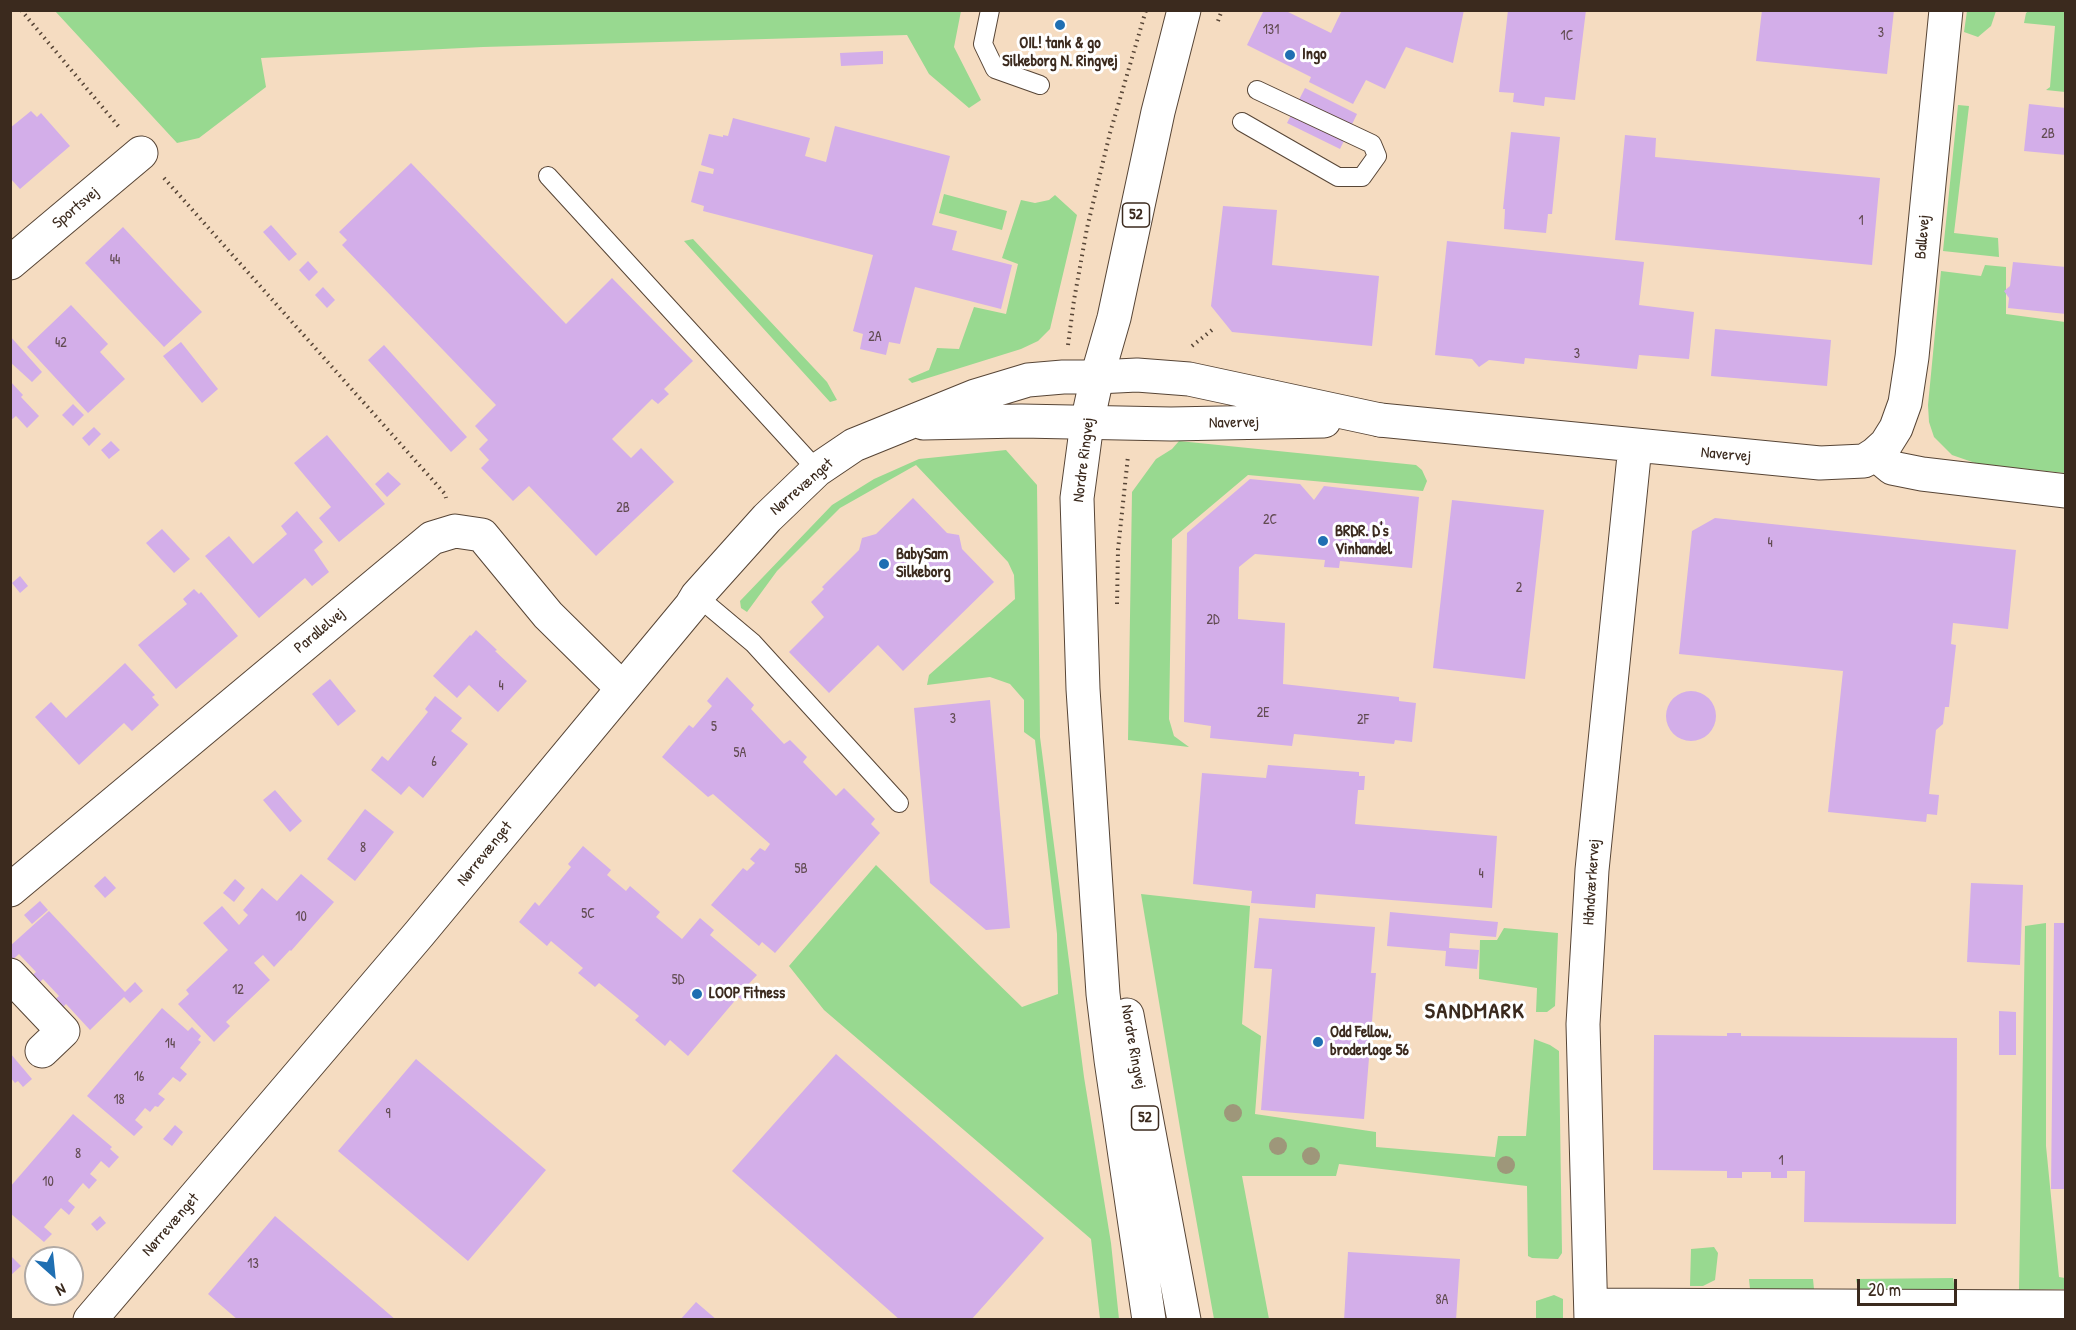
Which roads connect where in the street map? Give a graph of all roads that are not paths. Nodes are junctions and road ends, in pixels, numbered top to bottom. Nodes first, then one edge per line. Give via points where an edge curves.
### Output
1 (990, 10) edge
2 (1184, 10) edge
3 (1946, 10) edge
4 (1040, 85) dead end
5 (1257, 90) dead end
6 (1242, 122) dead end
7 (141, 153) road end
8 (548, 176) dead end
9 (10, 263) edge
10 (1097, 377) junction
11 (1380, 420) junction
12 (907, 422) junction
13 (1087, 423) junction
14 (1635, 446) junction
15 (1875, 454) junction
16 (817, 470) junction
17 (2066, 491) edge
18 (697, 596) junction
19 (622, 688) junction
20 (898, 803) dead end
21 (10, 890) edge
22 (1098, 919) junction
23 (10, 975) edge
24 (42, 1051) dead end
25 (2066, 1307) edge
26 (1591, 1312) edge
27 (90, 1320) edge
28 (1149, 1320) edge
29 (1184, 1320) edge

1 - 4 lane via 983,45 995,69
2 - 10 street, Nordre Ringvej / 52
3 - 15 street, Ballevej via 1905,403 1896,428
5 - 6 lane via 1372,144 1377,156 1362,177 1338,177
7 - 9 street, Sportsvej
8 - 16 lane
10 - 11 street, Navervej via 1189,379
10 - 12 street, Nørrevænget via 1028,380
10 - 13 street, Nordre Ringvej / 52
11 - 13 street, Navervej
11 - 14 street, Navervej
12 - 13 street, Nørrevænget
12 - 16 street, Nørrevænget via 854,445
13 - 22 street, Nordre Ringvej / 52 via 1077,498 1083,689
14 - 15 street, Navervej via 1820,463 1864,461
14 - 26 street, Håndværkervej via 1592,870 1583,1024
15 - 17 street via 1892,468 1922,474
16 - 18 street, Nørrevænget via 767,518
18 - 19 street, Nørrevænget
18 - 20 lane via 753,643
19 - 21 street, Parallelvej via 548,615 482,535 455,531 432,538
19 - 27 street, Nørrevænget via 419,934
22 - 28 street, Nordre Ringvej / 52 via 1111,1060
22 - 29 street, Nordre Ringvej / 52 via 1123,991
23 - 24 street via 63,1031
25 - 26 street

